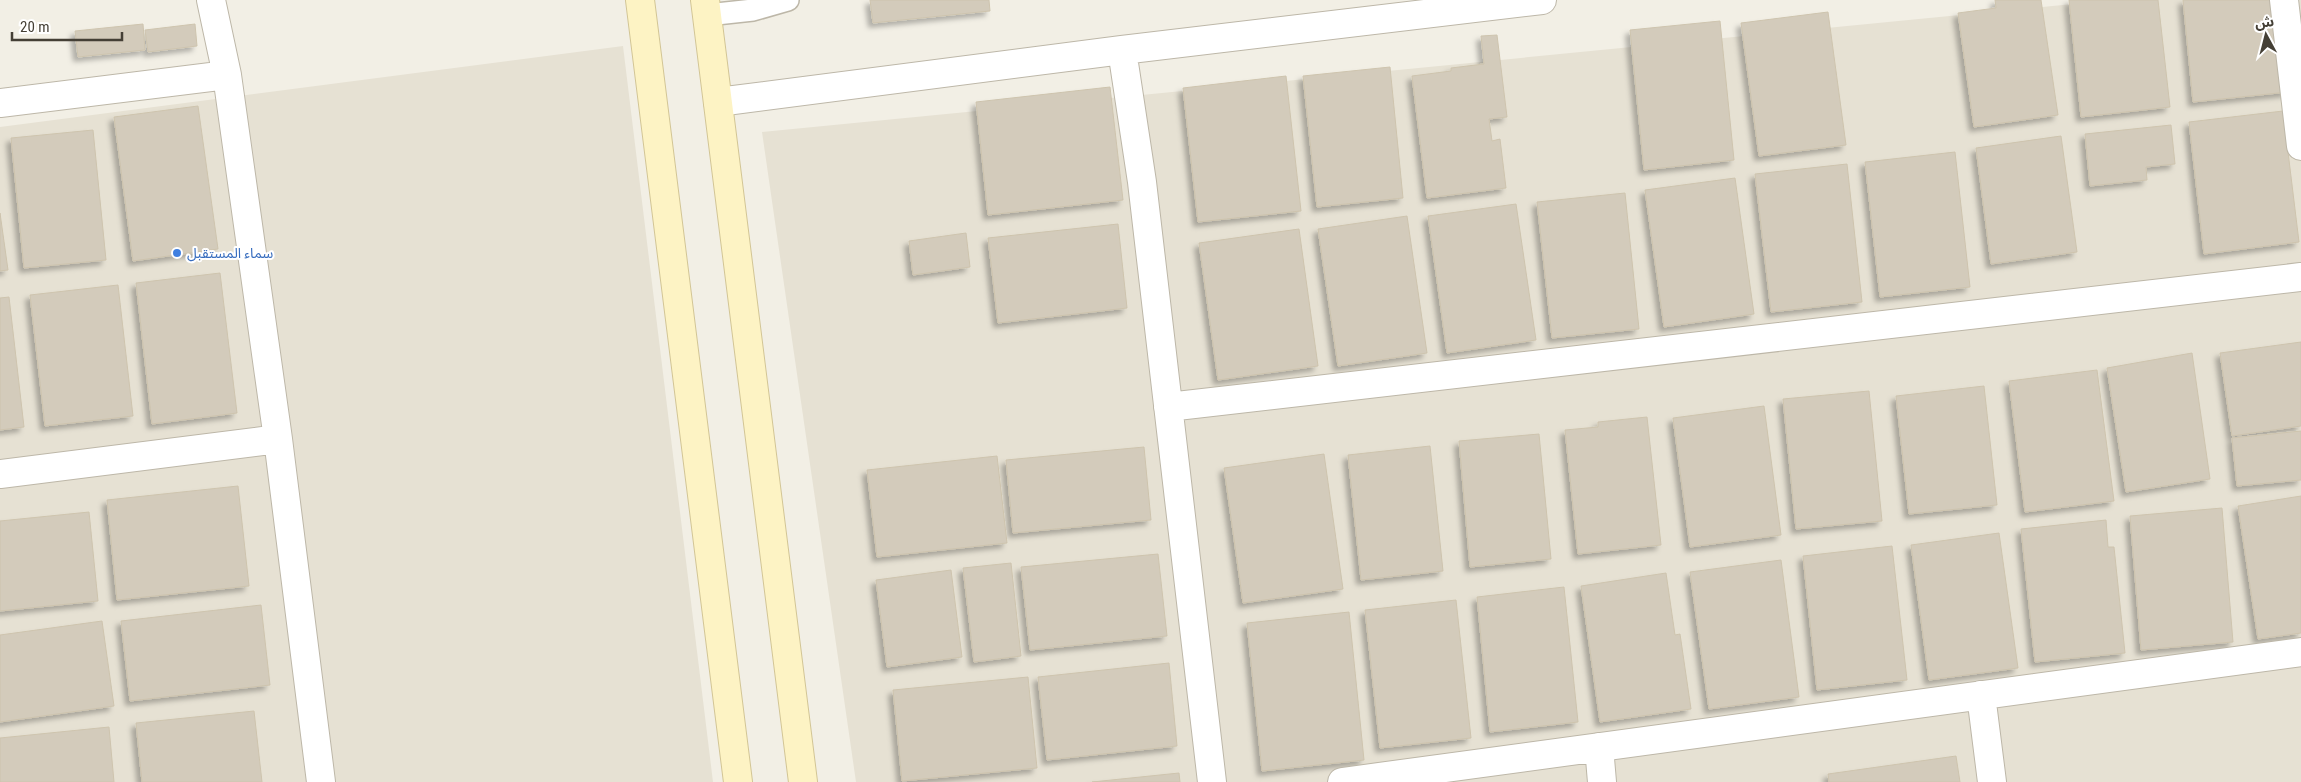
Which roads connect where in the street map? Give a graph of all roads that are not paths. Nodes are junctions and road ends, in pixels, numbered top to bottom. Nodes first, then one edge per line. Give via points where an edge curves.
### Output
1 (211, 0) edge
2 (640, 0) edge
3 (788, 0) edge
4 (1542, 0) edge
5 (2284, 0) edge
6 (706, 7) edge
7 (1122, 50) junction
8 (227, 75) junction
9 (0, 102) edge
10 (718, 102) junction
11 (2301, 146) edge
12 (2301, 277) edge
13 (1168, 406) junction
14 (278, 439) junction
15 (0, 474) edge
16 (2301, 652) edge
17 (1981, 695) junction
18 (1599, 747) junction
19 (321, 782) edge
20 (738, 782) edge
21 (803, 782) edge
22 (1212, 782) edge
23 (1342, 782) edge
24 (1602, 782) edge
25 (1992, 782) edge

1 - 8 street
2 - 20 street
3 - 6 lane via 753,10
4 - 7 street
5 - 11 street
6 - 10 street
7 - 10 street
7 - 13 street via 1142,182
8 - 9 street
8 - 14 street
10 - 21 street
12 - 13 street
13 - 22 street
14 - 15 street
14 - 19 street
16 - 17 street
17 - 18 street
17 - 25 street
18 - 23 street
18 - 24 street

